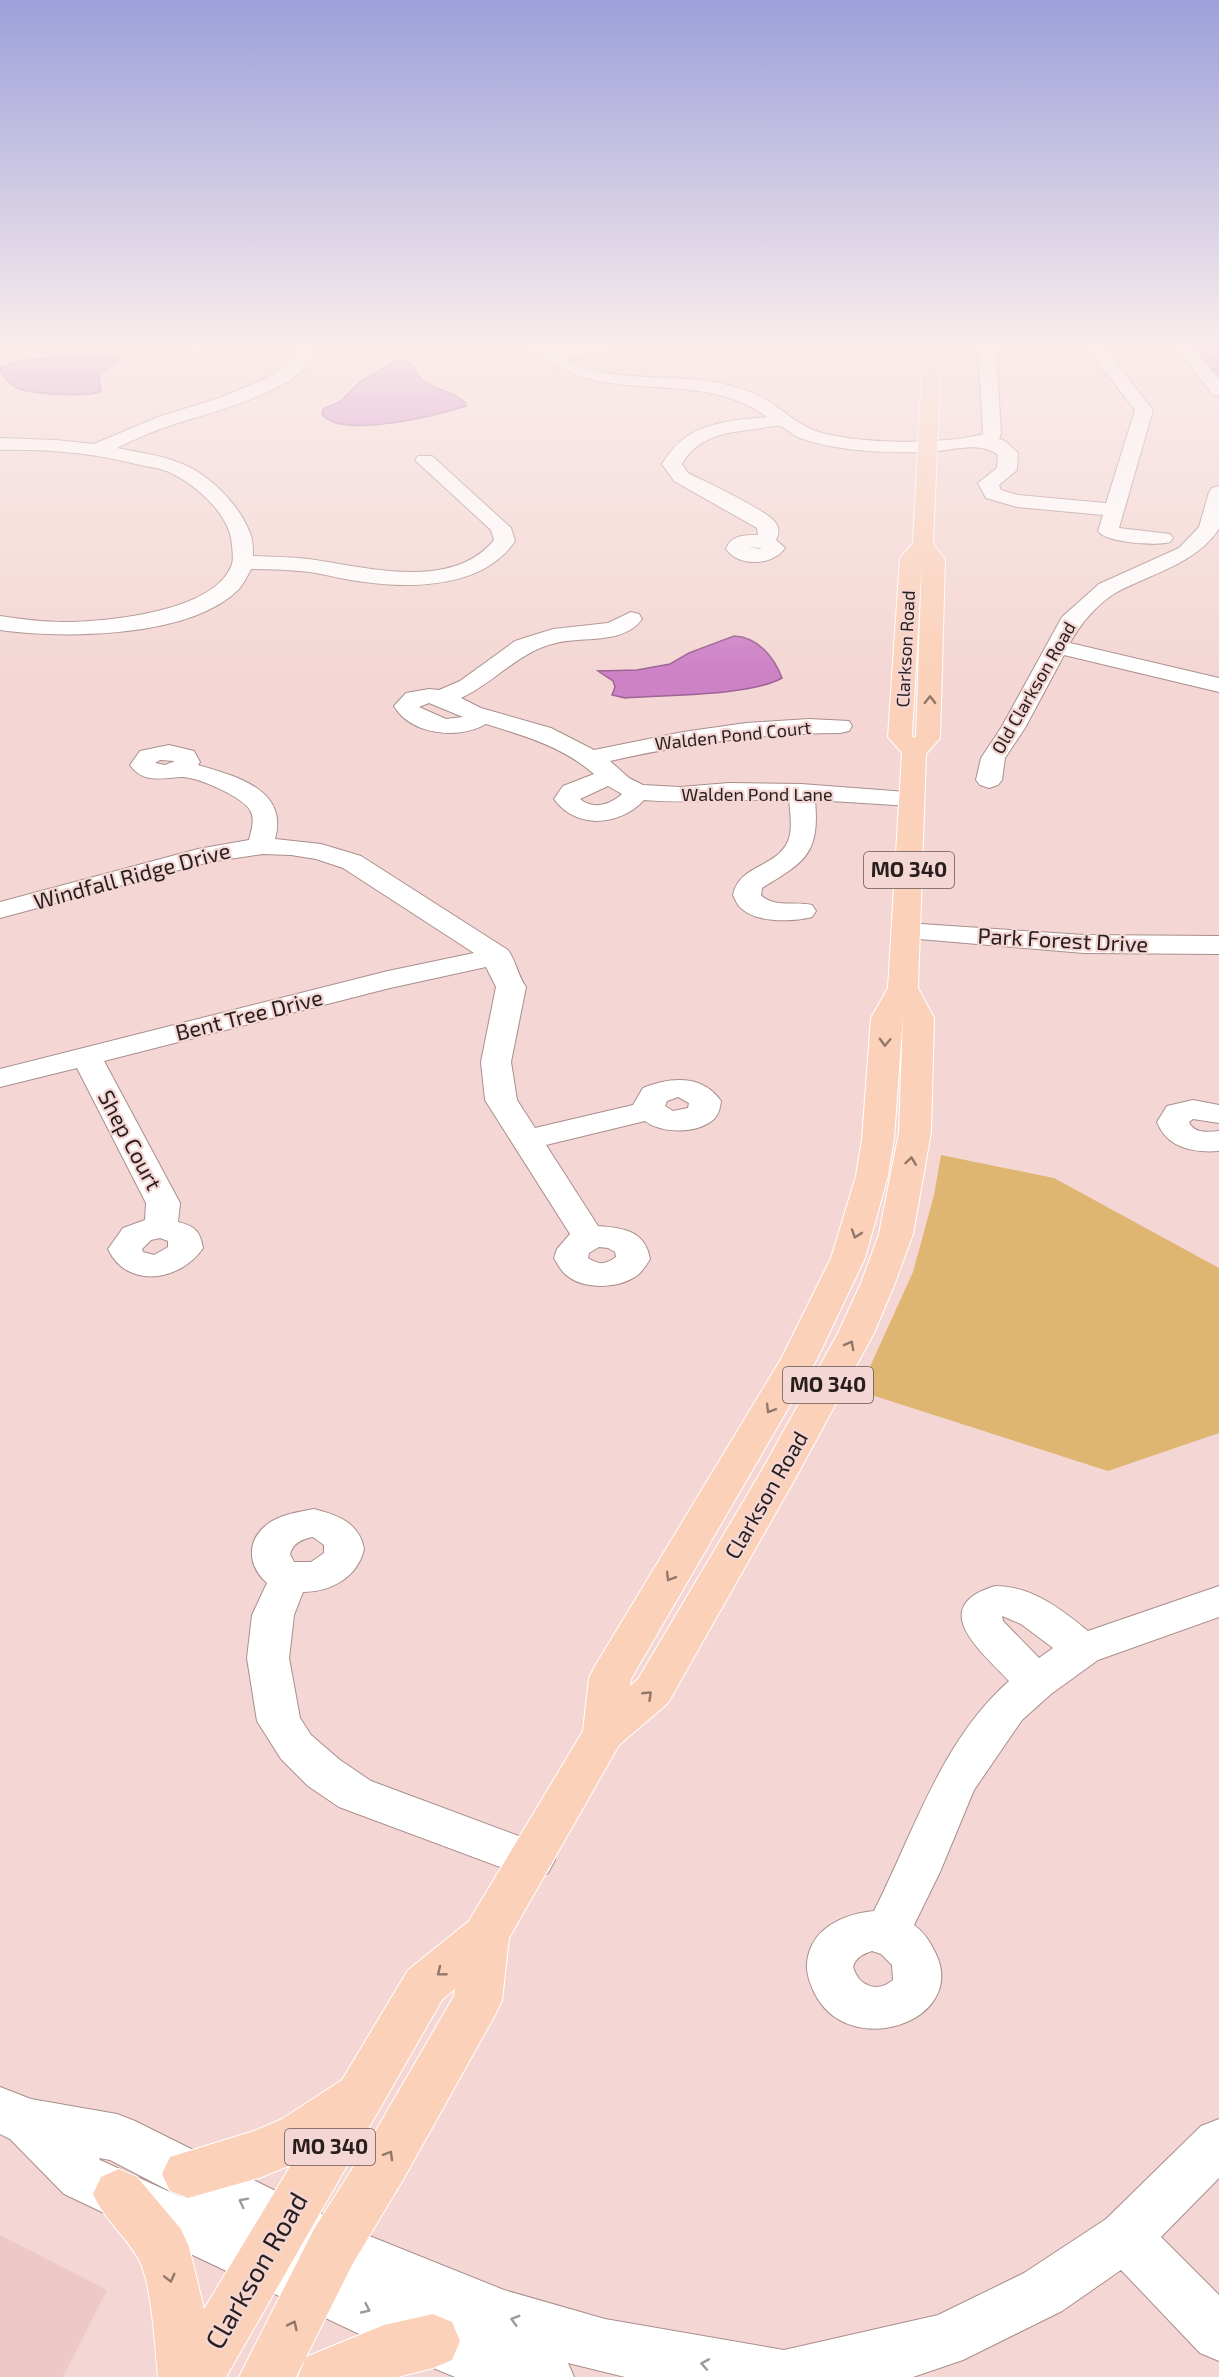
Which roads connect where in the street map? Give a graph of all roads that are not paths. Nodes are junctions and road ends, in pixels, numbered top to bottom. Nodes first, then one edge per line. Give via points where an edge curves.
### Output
1 (101, 451) edge
2 (678, 451) edge
3 (927, 451) edge
4 (1005, 451) edge
5 (1131, 451) edge
6 (414, 456) dead end
7 (1219, 492) edge
8 (1113, 510) junction
9 (1163, 538) dead end
10 (765, 542) dead end
11 (242, 562) junction
12 (631, 618) dead end
13 (0, 623) edge
14 (1058, 647) junction
15 (1219, 685) edge
16 (442, 698) junction
17 (483, 716) junction
18 (840, 726) dead end
19 (591, 758) junction
20 (182, 768) dead end
21 (612, 776) junction
22 (989, 780) dead end
23 (638, 792) junction
24 (801, 792) junction
25 (911, 798) junction
26 (260, 847) junction
27 (0, 910) edge
28 (802, 911) dead end
29 (906, 931) junction
30 (1219, 945) edge
31 (498, 956) junction
32 (86, 1055) junction
33 (0, 1078) edge
34 (651, 1110) dead end
35 (1219, 1114) edge
36 (526, 1140) junction
37 (1219, 1141) edge
38 (160, 1228) dead end
39 (589, 1238) dead end
40 (290, 1576) dead end
41 (1219, 1601) edge
42 (1083, 1649) junction
43 (1036, 1682) junction
44 (532, 1860) junction
45 (886, 1934) dead end
46 (486, 1935) junction
47 (362, 2092) junction
48 (14, 2116) edge
49 (1219, 2143) edge
50 (188, 2174) junction
51 (119, 2194) junction
52 (1125, 2237) junction
53 (272, 2242) junction
54 (323, 2266) junction
55 (1219, 2334) edge
56 (433, 2341) junction
57 (186, 2377) edge
58 (195, 2377) edge
59 (267, 2377) edge
60 (326, 2377) edge
61 (546, 2377) edge
62 (785, 2377) edge

1 - 11 street via 178,469 193,478 218,500 236,525 245,550
2 - 10 street via 672,464 681,477 767,525
3 - 25 main road, Clarkson Road / MO 340 via 923,544 934,559 929,718 928,738 914,753
4 - 8 street via 1007,470 988,483 993,494 1017,501
5 - 8 street
6 - 11 street via 501,528 505,541 496,555 476,566 406,578
7 - 14 street, Old Clarkson Road via 1209,530 1200,540 1186,552 1092,600 1070,622
8 - 9 street via 1108,531
11 - 13 street via 237,575 216,596 171,616 65,629
12 - 16 street via 614,629 554,636 523,646 468,686
14 - 15 street
14 - 22 street, Old Clarkson Road via 993,758
16 - 17 street, Walden Pond Lane
16 - 17 street, Walden Pond Lane via 414,698 406,706 443,727 464,727
17 - 19 street, Walden Pond Lane via 542,733
18 - 19 street, Walden Pond Court via 690,737
19 - 21 street, Walden Pond Lane
20 - 26 street via 238,787 262,808 266,818
21 - 23 street, Walden Pond Lane
21 - 23 street via 573,791 567,799 572,808 584,813 603,812 623,805
23 - 24 street, Walden Pond Lane
24 - 25 street, Walden Pond Lane
24 - 28 street via 801,841 786,860 749,884 747,895 751,903 774,912
25 - 29 main road, Clarkson Road / MO 340
26 - 27 street, Windfall Ridge Drive via 188,857
26 - 31 street, Windfall Ridge Drive via 294,847 352,862
29 - 30 street, Park Forest Drive via 1084,944
29 - 44 main road, Clarkson Road / MO 340 via 903,988 919,1018 915,1132 896,1234 879,1283 825,1390 653,1691 604,1733
31 - 32 street, Bent Tree Drive
31 - 36 street via 511,987 496,1062 497,1081 501,1100
32 - 33 street, Bent Tree Drive
32 - 38 street, Shep Court via 163,1203
34 - 36 street
35 - 37 street via 1193,1108 1178,1113 1173,1122 1178,1132 1192,1140
36 - 39 street
40 - 44 street via 273,1616 268,1658 279,1721 296,1747 355,1794
41 - 42 street
42 - 43 street
42 - 43 street via 1021,1604 992,1602 981,1612 985,1629
43 - 45 street via 1008,1708 955,1782
44 - 46 main road, Clarkson Road / MO 340
46 -> 47 main road, Clarkson Road / MO 340 via 425,1985
54 -> 46 main road, Clarkson Road / MO 340 via 478,2000
47 - 50 main road via 300,2136 259,2154
47 - 53 main road, Clarkson Road / MO 340
48 - 50 street via 117,2138
48 - 51 street via 82,2176
49 - 52 street
53 -> 50 street
51 - 53 street
51 -> 57 main road via 162,2247 176,2299
52 - 55 street
52 - 62 street via 1043,2292 944,2341
53 - 54 street
53 - 58 main road, Clarkson Road / MO 340
54 -> 56 street
59 -> 54 main road, Clarkson Road / MO 340
62 -> 54 street via 605,2346
56 - 60 main road via 384,2353
56 - 61 street

